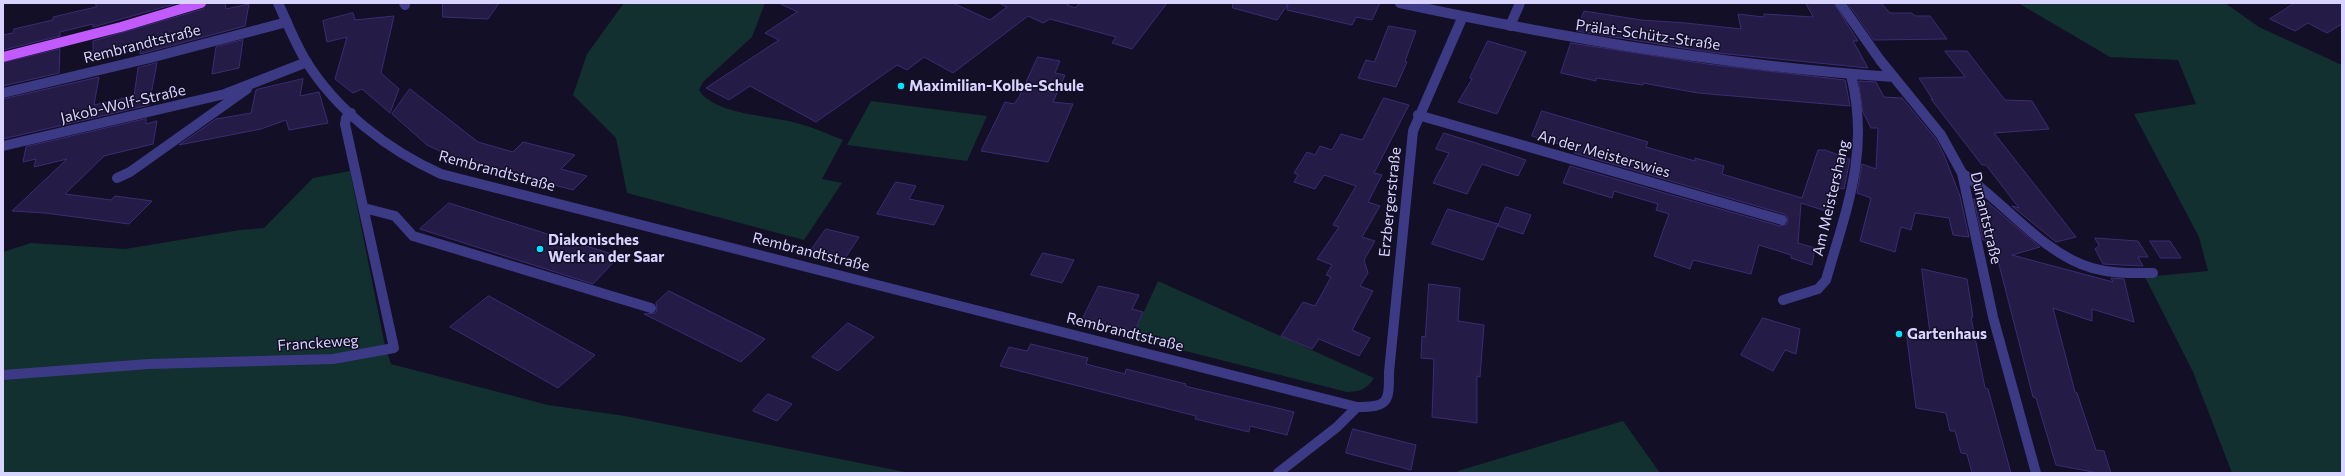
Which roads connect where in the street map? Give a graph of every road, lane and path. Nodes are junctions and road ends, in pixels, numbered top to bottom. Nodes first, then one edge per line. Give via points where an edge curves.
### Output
1 (201, 3) edge
2 (278, 3) edge
3 (1400, 3) edge
4 (1520, 3) edge
5 (1840, 3) edge
6 (1462, 16) junction
7 (287, 22) junction
8 (1510, 26) junction
9 (3, 57) edge
10 (306, 62) junction
11 (1851, 75) junction
12 (1894, 77) junction
13 (250, 86) junction
14 (3, 93) edge
15 (351, 113) junction
16 (1418, 115) junction
17 (3, 146) edge
18 (1962, 173) junction
19 (117, 178) dead end
20 (364, 208) junction
21 (1782, 220) dead end
22 (2153, 273) dead end
23 (1784, 300) dead end
24 (651, 308) dead end
25 (3, 375) edge
26 (1387, 400) joint
27 (1357, 407) junction
28 (1278, 473) edge
29 (2036, 473) edge

1 - 9 main road via 121,27
2 - 7 street, Rembrandtstraße
3 - 6 street, Prälat-Schütz-Straße
4 - 8 street
5 - 12 street, Dunantstraße
6 - 8 street, Prälat-Schütz-Straße
6 - 16 street, Erzbergerstraße
7 - 10 street, Rembrandtstraße
7 - 14 street, Rembrandtstraße
8 - 11 street, Prälat-Schütz-Straße via 1634,50
10 - 13 street, Jakob-Wolf-Straße
10 - 15 street, Rembrandtstraße via 327,89
11 - 12 street, Prälat-Schütz-Straße
11 - 23 street, Am Meistershang via 1859,106 1859,159 1826,280 1818,289
12 - 18 street, Dunantstraße via 1935,125 1953,151
13 - 17 street, Jakob-Wolf-Straße
13 - 19 street, Jakob-Wolf-Straße via 130,172
15 - 20 street, Franckeweg via 345,124
15 - 27 street, Rembrandtstraße via 408,158 441,174
16 - 21 street, An der Meisterswies
16 - 26 street, Erzbergerstraße via 1412,131
18 - 22 street via 1992,195 2052,249 2069,260 2116,273
18 - 29 street, Dunantstraße via 1993,317
20 - 24 street via 396,216 414,236
20 - 25 street, Franckeweg via 394,348 333,359 148,364
26 - 27 street, Rembrandtstraße via 1374,407
27 - 28 street via 1337,427

